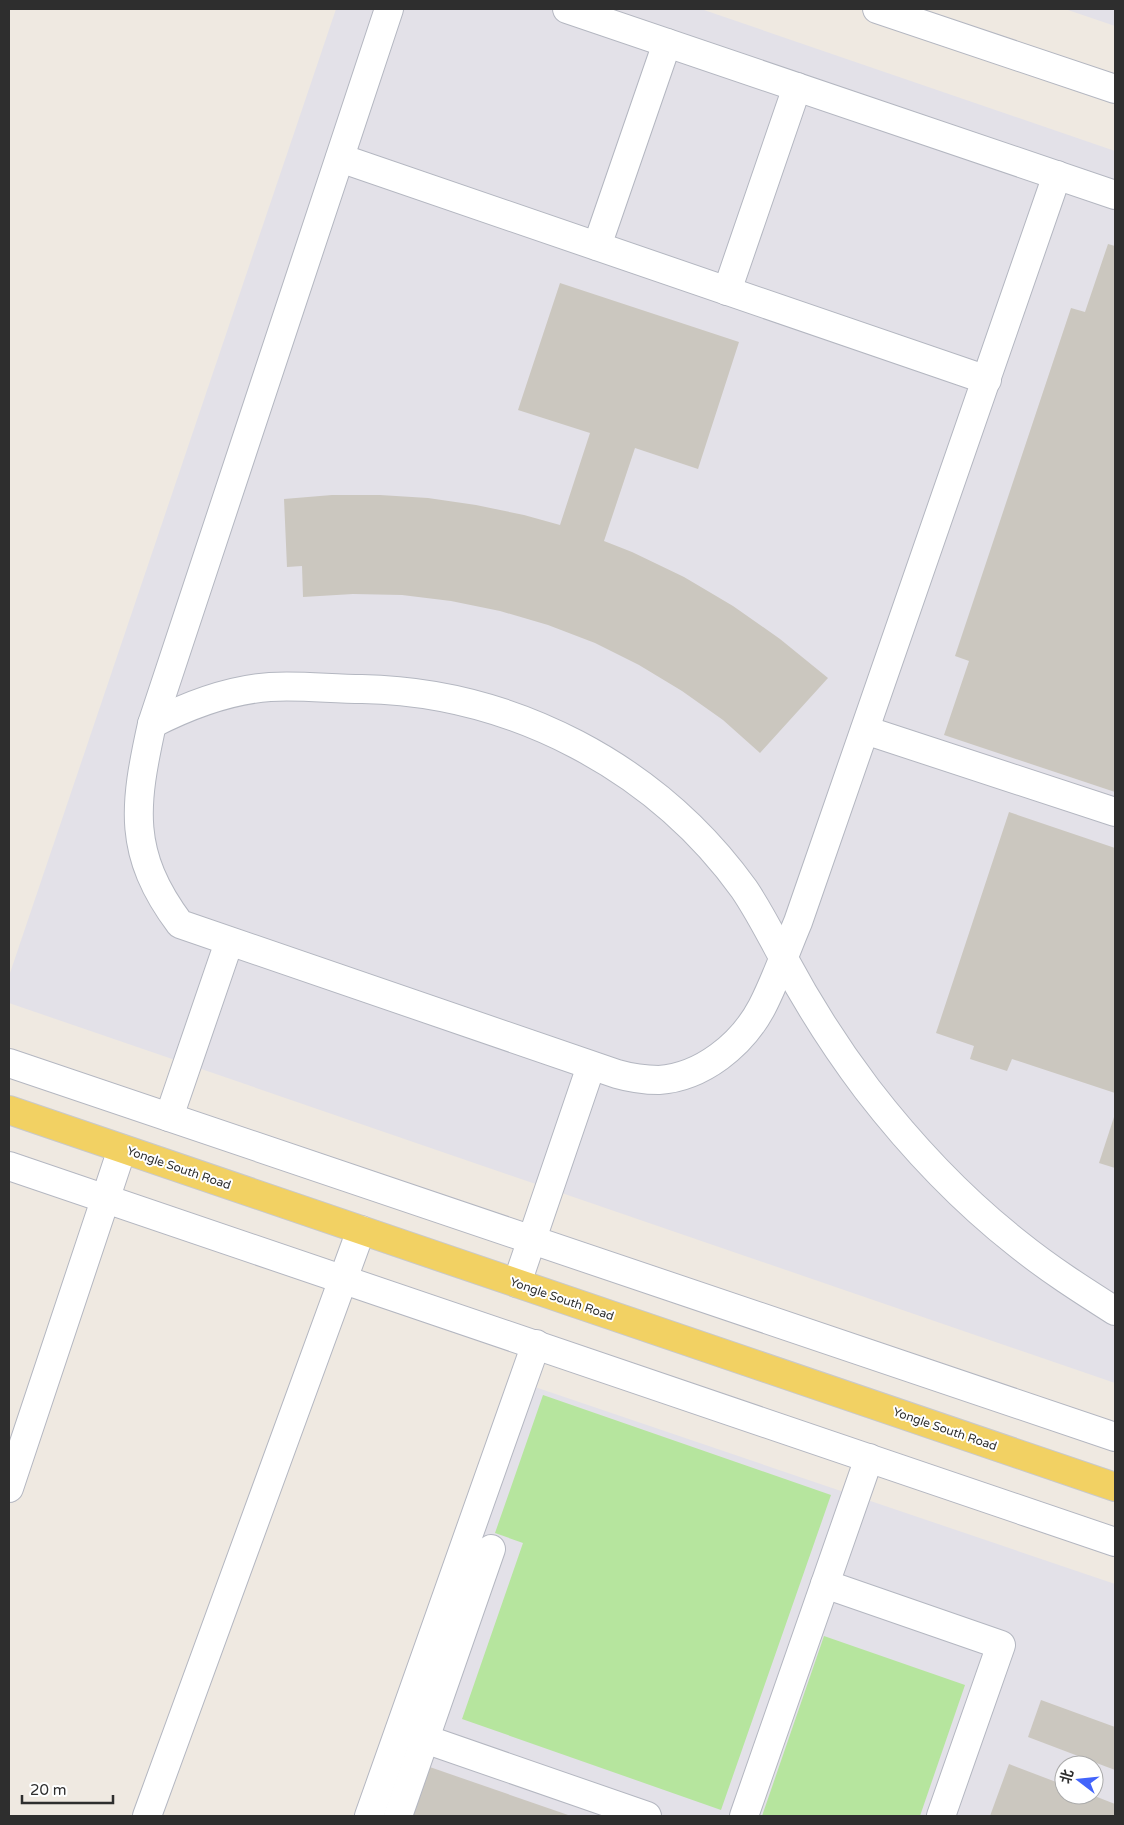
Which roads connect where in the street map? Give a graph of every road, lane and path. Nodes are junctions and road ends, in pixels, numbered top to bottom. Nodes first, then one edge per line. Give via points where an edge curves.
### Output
1 (390, 9) edge
2 (567, 9) edge
3 (877, 9) edge
4 (667, 43) junction
5 (797, 87) junction
6 (1115, 89) edge
7 (340, 158) junction
8 (1057, 175) junction
9 (1115, 195) edge
10 (597, 246) junction
11 (727, 291) junction
12 (987, 380) junction
13 (152, 724) junction
14 (865, 730) junction
15 (1115, 812) edge
16 (229, 942) junction
17 (783, 957) junction
18 (9, 1063) edge
19 (591, 1066) junction
20 (9, 1110) edge
21 (169, 1117) junction
22 (122, 1149) junction
23 (9, 1166) edge
24 (105, 1199) junction
25 (361, 1230) junction
26 (532, 1240) junction
27 (344, 1280) junction
28 (517, 1283) junction
29 (1115, 1311) edge
30 (536, 1344) junction
31 (1115, 1437) edge
32 (869, 1458) junction
33 (1115, 1487) edge
34 (9, 1488) edge
35 (1115, 1542) edge
36 (490, 1549) dead end
37 (825, 1584) junction
38 (425, 1739) junction
39 (147, 1816) edge
40 (369, 1816) edge
41 (398, 1816) edge
42 (647, 1816) edge
43 (744, 1816) edge
44 (941, 1816) edge

1 - 7 street
2 - 4 street
3 - 6 street
4 - 5 street
4 - 10 street
5 - 8 street
5 - 11 street
7 - 10 street
7 - 13 street
8 - 9 street
8 - 12 street
10 - 11 street
11 - 12 street
12 - 14 street
13 - 16 street via 138,801 139,828 152,879 180,924
13 - 17 street via 215,697 271,687 422,694 504,713 571,740 636,779 666,803 700,837 744,890
14 - 15 street
14 - 17 street
16 - 19 street
16 - 21 street
17 - 19 street via 762,1008 747,1029 729,1048 699,1069 659,1080 617,1074
17 - 29 street via 832,1040 868,1090 937,1170 1016,1243
18 - 21 street
19 - 26 street
20 - 22 main road, Yongle South Road
21 - 26 street
22 - 24 street
22 - 25 main road, Yongle South Road
23 - 24 street
24 - 27 street
24 - 34 street
25 - 27 street
25 - 28 main road, Yongle South Road
26 - 28 street
26 - 31 street
27 - 30 street
27 - 39 street
28 - 33 main road, Yongle South Road
30 - 32 street
30 - 40 street
32 - 35 street
32 - 37 street
36 - 38 street
37 - 43 street
37 - 44 street via 1001,1645
38 - 41 street
38 - 42 street

